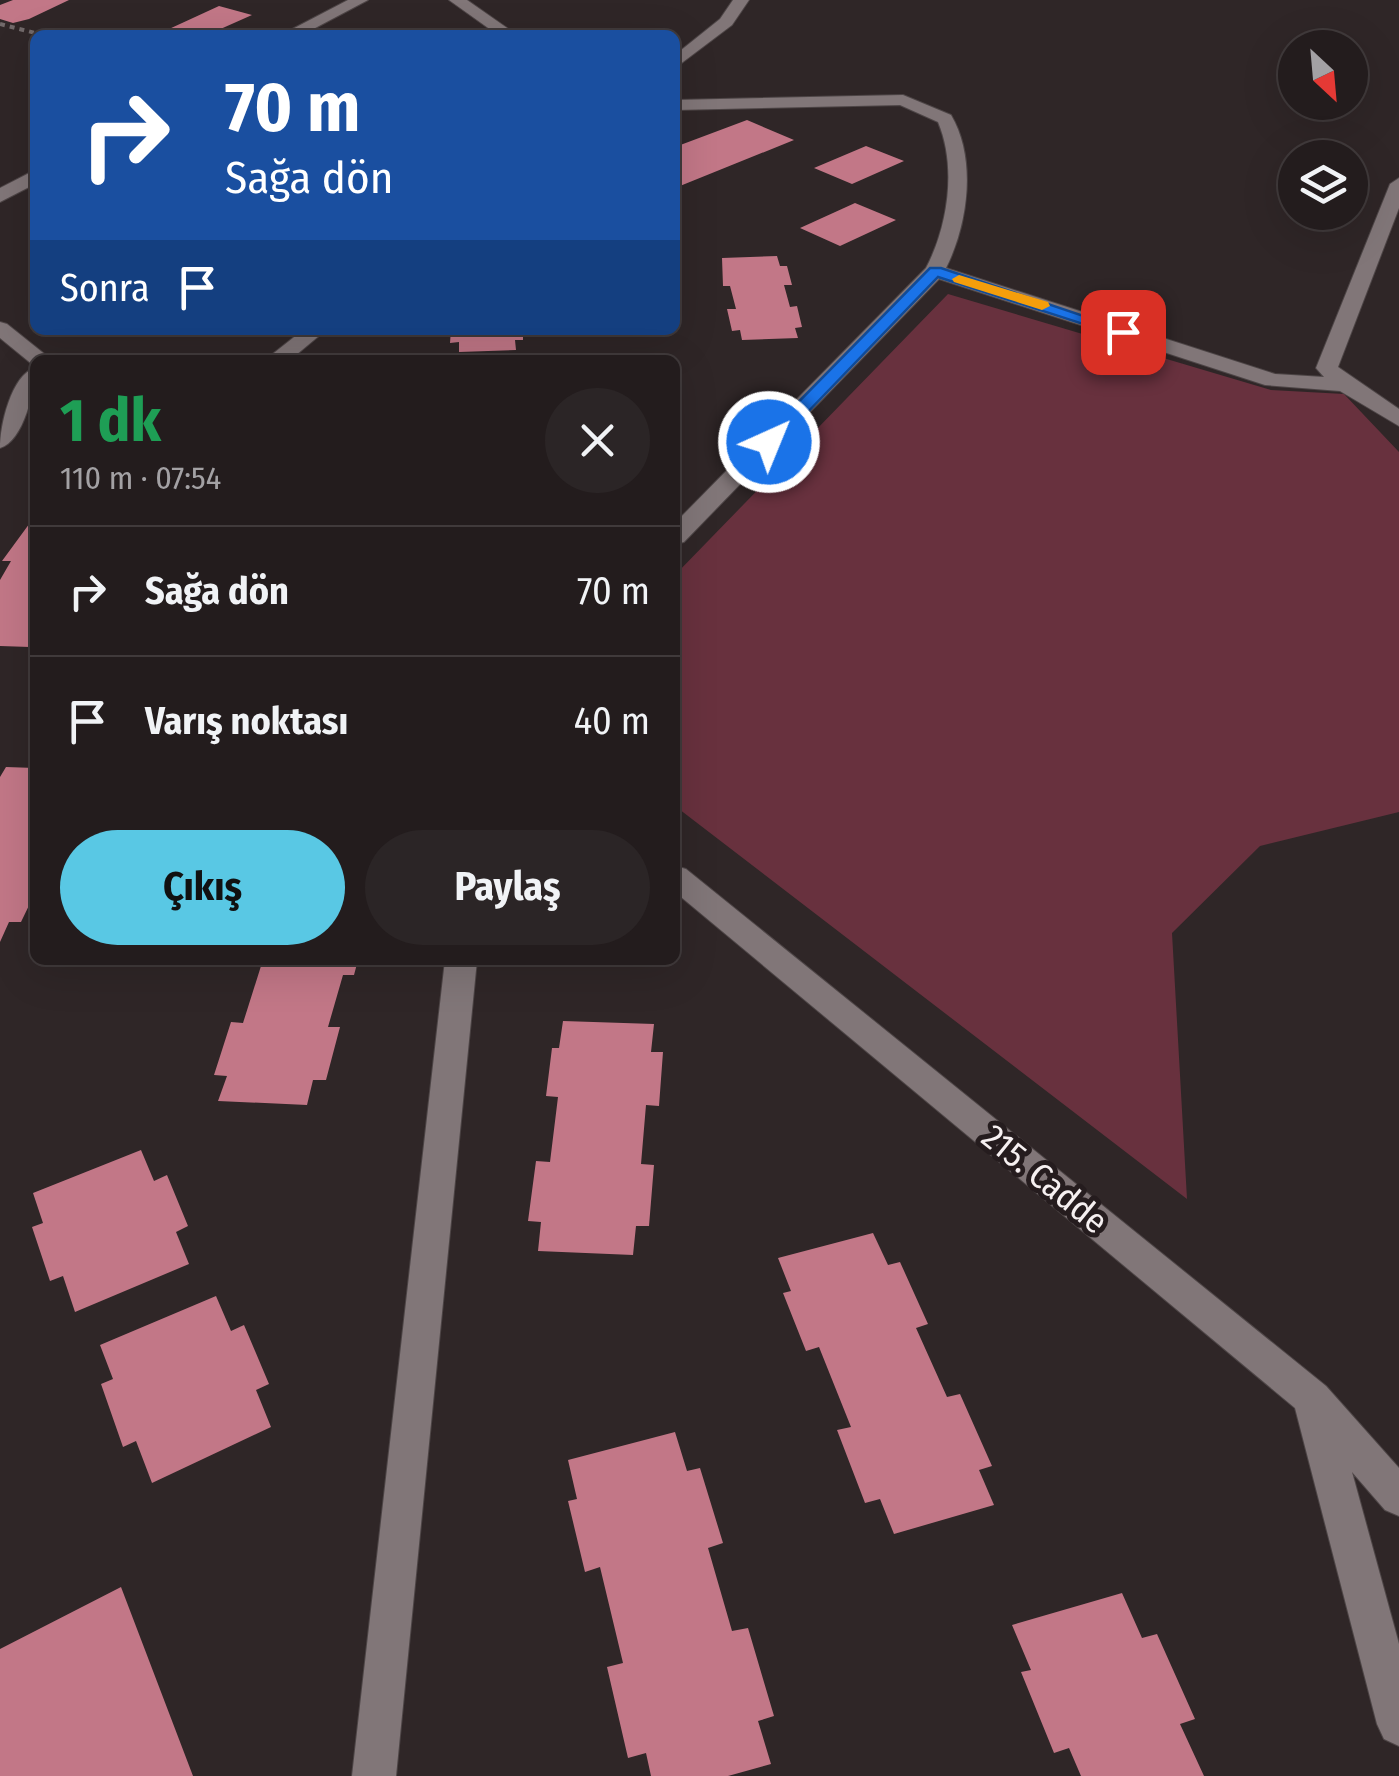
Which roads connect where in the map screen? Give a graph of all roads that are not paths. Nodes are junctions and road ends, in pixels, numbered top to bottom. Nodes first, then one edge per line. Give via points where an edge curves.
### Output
1 (360, 0) edge
2 (457, 0) edge
3 (742, 0) edge
4 (299, 30) edge
5 (502, 30) edge
6 (680, 59) edge
7 (680, 105) edge
8 (30, 179) edge
9 (1399, 184) edge
10 (0, 196) edge
11 (935, 271) junction
12 (0, 328) edge
13 (309, 335) edge
14 (34, 355) edge
15 (283, 355) edge
16 (30, 384) edge
17 (1345, 384) junction
18 (1399, 419) edge
19 (0, 441) edge
20 (680, 532) edge
21 (680, 880) edge
22 (460, 965) edge
23 (1312, 1398) junction
24 (1399, 1498) edge
25 (1399, 1724) edge
26 (374, 1776) edge

1 - 4 street
2 - 5 street
3 - 6 street
7 - 11 street via 902,100 946,119 958,149 951,239
8 - 10 street
9 - 17 street via 1327,368
11 - 17 street via 1273,380
11 - 20 street
12 - 14 street
13 - 15 street
16 - 19 street
17 - 18 street
21 - 23 street, 215. Cadde
22 - 26 street
23 - 24 street, 215. Cadde
23 - 25 street

